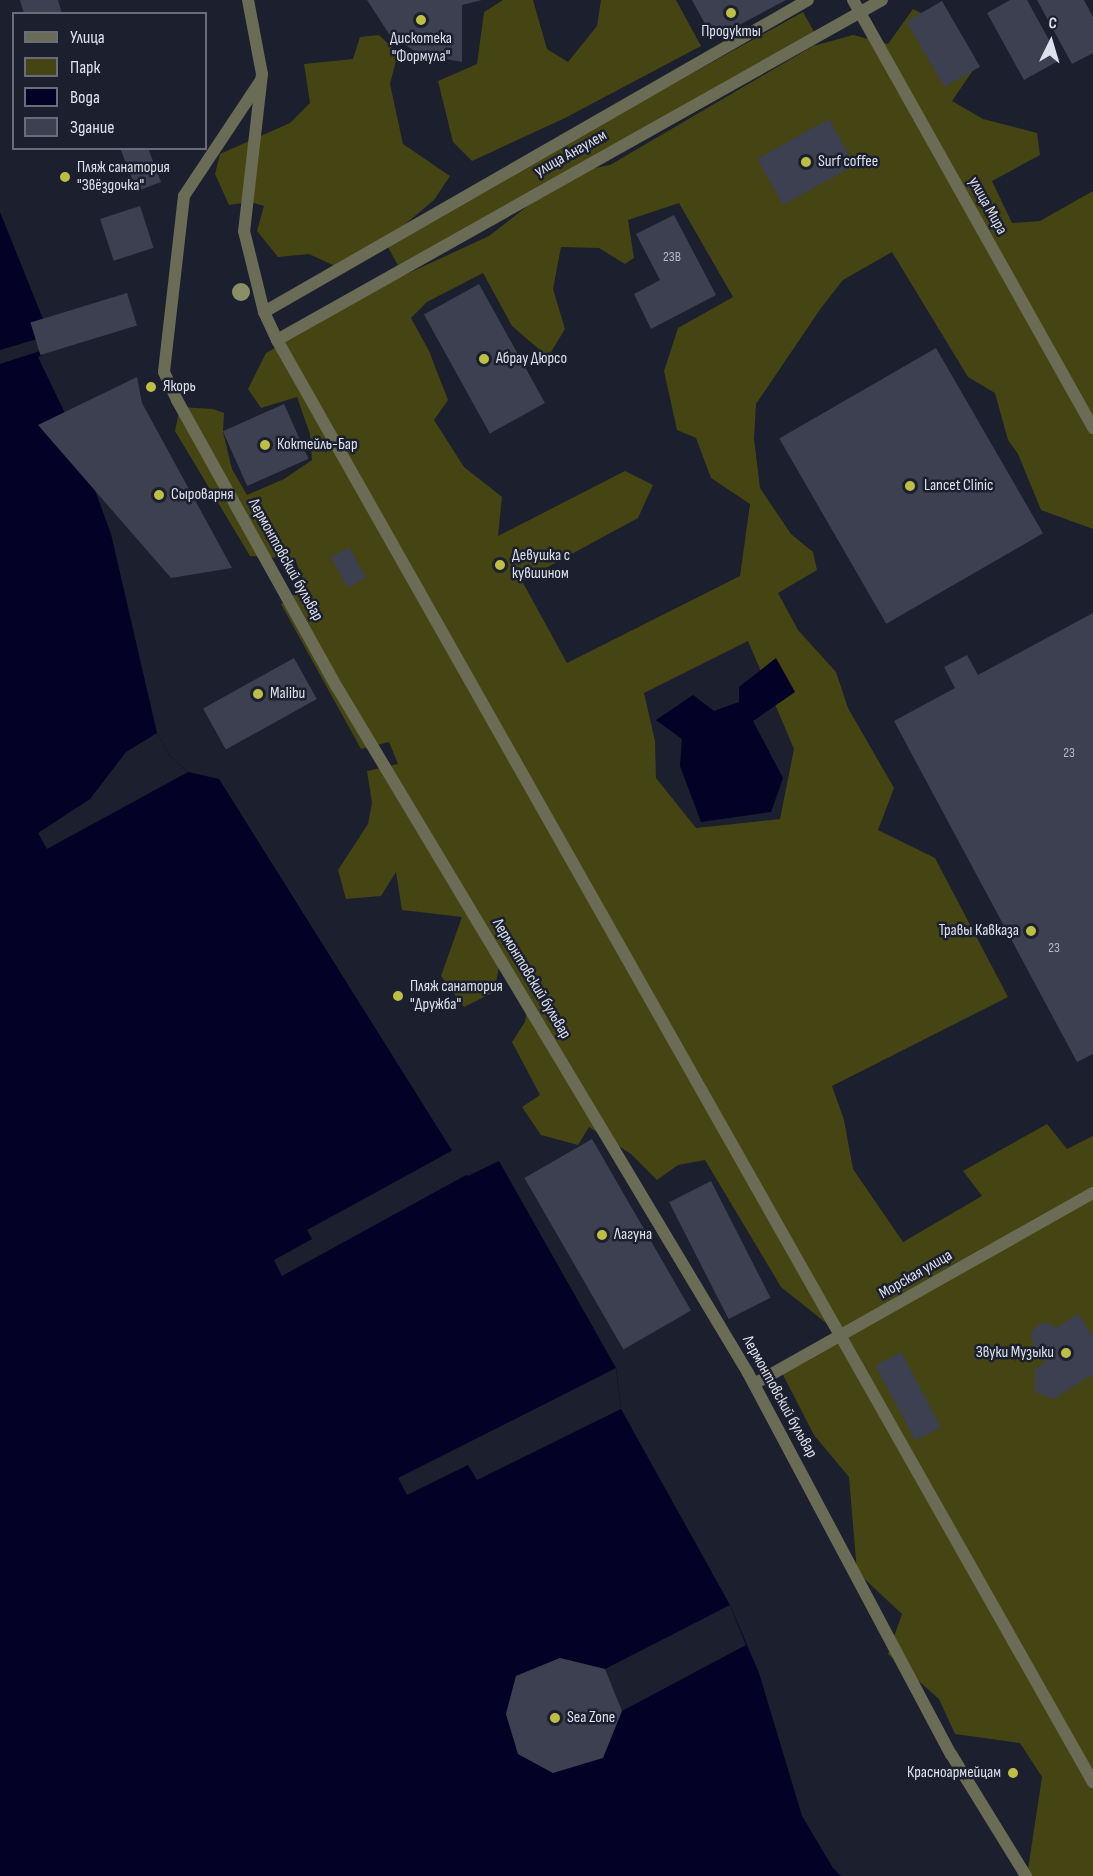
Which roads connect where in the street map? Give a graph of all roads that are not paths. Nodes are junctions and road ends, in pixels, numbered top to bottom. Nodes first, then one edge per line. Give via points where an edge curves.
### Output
1 (248, 0) edge
2 (808, 0) edge
3 (853, 0) edge
4 (882, 0) edge
5 (860, 12) junction
6 (261, 80) junction
7 (264, 312) junction
8 (277, 340) junction
9 (1093, 428) edge
10 (1093, 1193) edge
11 (842, 1336) junction
12 (754, 1384) junction
13 (1093, 1782) edge
14 (1026, 1876) edge

1 - 6 street
2 - 7 street, улица Ангулем
3 - 5 street, улица Мира
4 - 5 street, улица Ангулем
5 - 8 street, улица Ангулем
5 - 9 street, улица Мира
6 - 7 street via 244,231
6 - 12 street, Лермонтовский бульвар via 184,196 164,372 337,687
7 - 8 street
8 - 11 street via 816,1297
10 - 11 street, Морская улица
11 - 12 street, Морская улица
11 - 13 street
12 - 14 street, Лермонтовский бульвар via 951,1754

